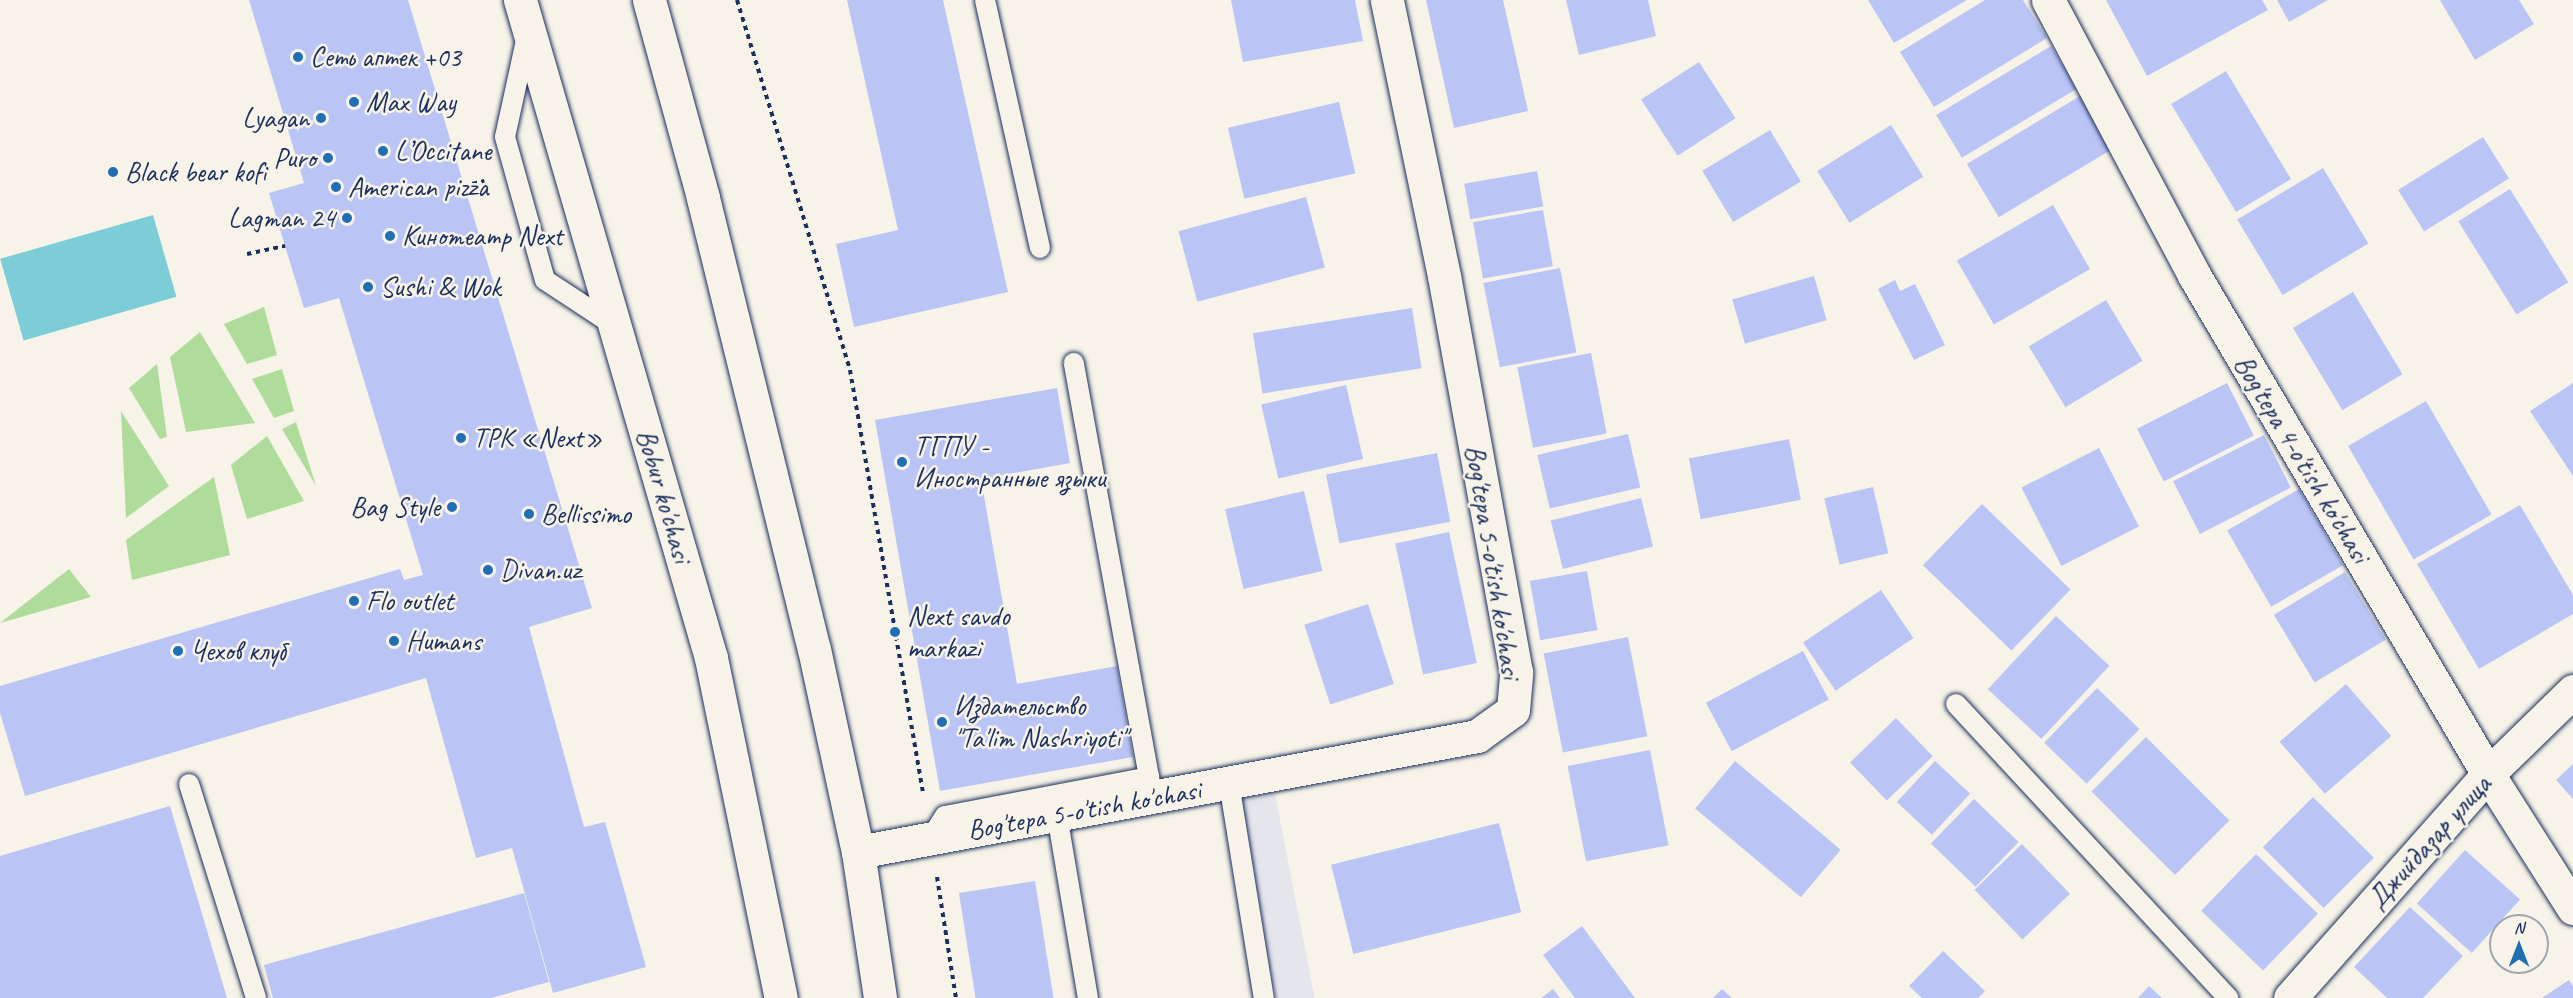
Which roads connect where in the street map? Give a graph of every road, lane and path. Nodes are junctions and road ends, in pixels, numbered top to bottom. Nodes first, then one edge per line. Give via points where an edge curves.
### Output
1 (649, 0) edge
2 (737, 0) edge
3 (985, 0) edge
4 (1387, 0) edge
5 (2048, 0) edge
6 (524, 14) edge
7 (484, 181) dead end
8 (464, 186) dead end
9 (285, 246) dead end
10 (1040, 248) dead end
11 (246, 254) dead end
12 (615, 326) junction
13 (1074, 363) dead end
14 (2573, 691) edge
15 (1956, 704) dead end
16 (2488, 774) junction
17 (1229, 783) junction
18 (189, 784) dead end
19 (1057, 815) junction
20 (931, 838) junction
21 (858, 852) junction
22 (2573, 908) edge
23 (256, 998) edge
24 (781, 998) edge
25 (880, 998) edge
26 (956, 998) edge
27 (1088, 998) edge
28 (1264, 998) edge
29 (2228, 998) edge
30 (2290, 998) edge

1 - 21 street via 703,198 814,649
2 - 20 path via 850,370
3 - 10 lane
4 - 17 street, Bog'tepa 5-o'tish ko'chasi via 1444,276 1516,672 1513,710 1477,736
5 - 16 street, Bog'tepa 4-o'tish ko'chasi via 2194,275
6 - 12 street, Bobur ko'chasi
6 - 12 lane via 505,137 545,280
7 - 8 path
9 - 11 path
12 - 24 street, Bobur ko'chasi via 711,658
13 - 20 lane via 1149,777 945,816
14 - 16 street, Джийдазар улица
15 - 29 lane
16 - 22 street, Bog'tepa 4-o'tish ko'chasi
16 - 30 street, Джийдазар улица
17 - 19 street, Bog'tepa 5-o'tish ko'chasi
17 - 28 lane
18 - 23 lane
19 - 20 street, Bog'tepa 5-o'tish ko'chasi
19 - 27 lane
20 - 21 street, Bog'tepa 5-o'tish ko'chasi
20 - 26 path
21 - 25 street

